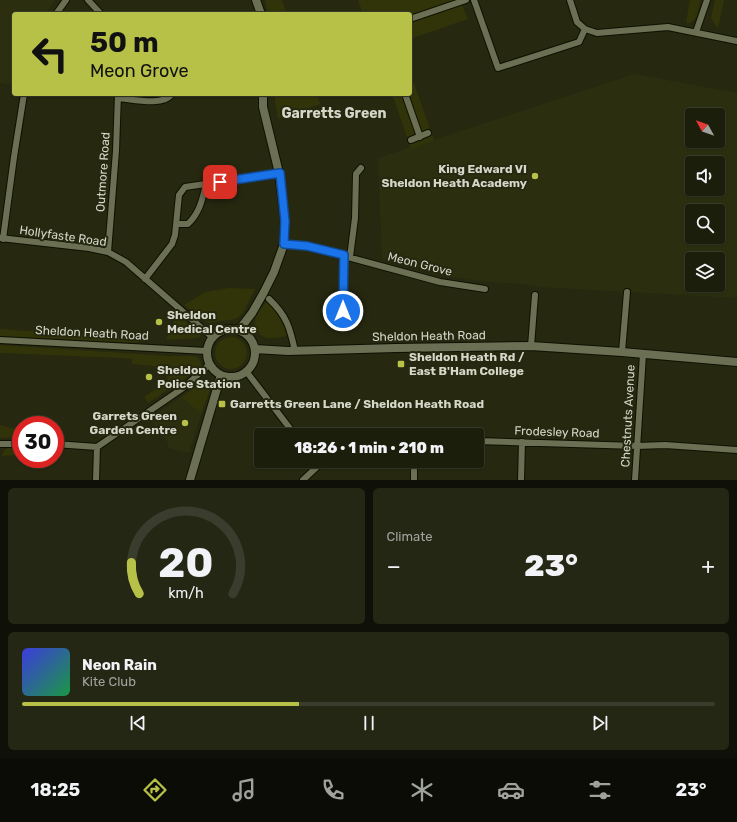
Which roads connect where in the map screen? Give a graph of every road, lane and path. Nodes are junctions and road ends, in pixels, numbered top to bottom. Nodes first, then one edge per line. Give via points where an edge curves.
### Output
1 (66, 0) edge
2 (88, 0) edge
3 (256, 0) edge
4 (466, 0) edge
5 (474, 0) edge
6 (570, 0) edge
7 (707, 0) edge
8 (57, 12) edge
9 (99, 12) edge
10 (260, 12) edge
11 (412, 18) edge
12 (585, 29) junction
13 (696, 32) junction
14 (737, 41) edge
15 (24, 96) edge
16 (118, 96) edge
17 (171, 96) edge
18 (263, 96) edge
19 (406, 96) edge
20 (428, 133) dead end
21 (420, 136) junction
22 (411, 140) dead end
23 (362, 168) dead end
24 (280, 173) junction
25 (206, 185) junction
26 (176, 224) junction
27 (2, 238) edge
28 (284, 244) junction
29 (108, 252) junction
30 (347, 256) junction
31 (145, 279) junction
32 (485, 289) dead end
33 (628, 292) dead end
34 (535, 295) dead end
35 (269, 299) dead end
36 (343, 311) dead end
37 (239, 330) junction
38 (212, 337) junction
39 (0, 340) edge
40 (531, 346) junction
41 (255, 349) junction
42 (207, 351) junction
43 (295, 351) junction
44 (622, 352) junction
45 (643, 354) junction
46 (737, 362) edge
47 (210, 364) junction
48 (246, 371) junction
49 (222, 375) junction
50 (290, 428) edge
51 (484, 441) edge
52 (522, 442) junction
53 (0, 444) edge
54 (12, 444) edge
55 (64, 445) edge
56 (637, 446) junction
57 (97, 447) junction
58 (737, 450) edge
59 (313, 468) edge
60 (414, 468) edge
61 (96, 480) edge
62 (190, 480) edge
63 (303, 480) edge
64 (414, 480) edge
65 (521, 480) edge
66 (635, 480) edge

1 - 8 street
2 - 9 street
3 - 10 street
4 - 11 street
5 - 12 street via 498,68 579,42
6 - 12 street via 577,22
7 - 13 street
12 - 13 street via 597,34 668,27
13 - 14 street
15 - 27 street
16 - 17 street via 160,102
16 - 29 street, Outmore Road
18 - 24 street via 263,107
19 - 21 street
20 - 21 street
21 - 22 street
23 - 30 street via 353,172 355,218
24 - 25 street
24 - 28 street via 285,221
25 - 26 street via 195,217 188,224
25 - 26 street via 185,187 179,195
26 - 31 street via 172,244
27 - 29 street, Hollyfaste Road
28 - 30 street, Meon Grove via 307,246
28 - 37 street via 264,292
29 - 31 street, Hollyfaste Road via 126,262
30 - 32 street, Meon Grove via 440,282
30 - 36 street
31 - 38 street, Hollyfaste Road
33 - 44 street
34 - 40 street
35 - 43 street via 284,315
37 - 38 street via 226,329
37 - 41 street via 249,337
38 - 42 street
39 - 42 street, Sheldon Heath Road
40 - 43 street, Sheldon Heath Road
40 - 44 street, Sheldon Heath Road
41 - 43 street, Sheldon Heath Road
41 - 48 street via 252,364
42 - 47 street
44 - 45 street, Sheldon Heath Road
45 - 46 street, Sheldon Heath Road
45 - 56 street, Chestnuts Avenue
47 - 49 street
47 - 57 street via 183,388
48 - 49 street via 232,377
48 - 50 street
49 - 62 street
51 - 52 street, Frodesley Road
52 - 56 street, Frodesley Road
52 - 65 street
53 - 54 street
55 - 57 street
56 - 58 street, Frodesley Road via 665,445
56 - 66 street, Chestnuts Avenue
57 - 61 street
59 - 63 street
60 - 64 street

